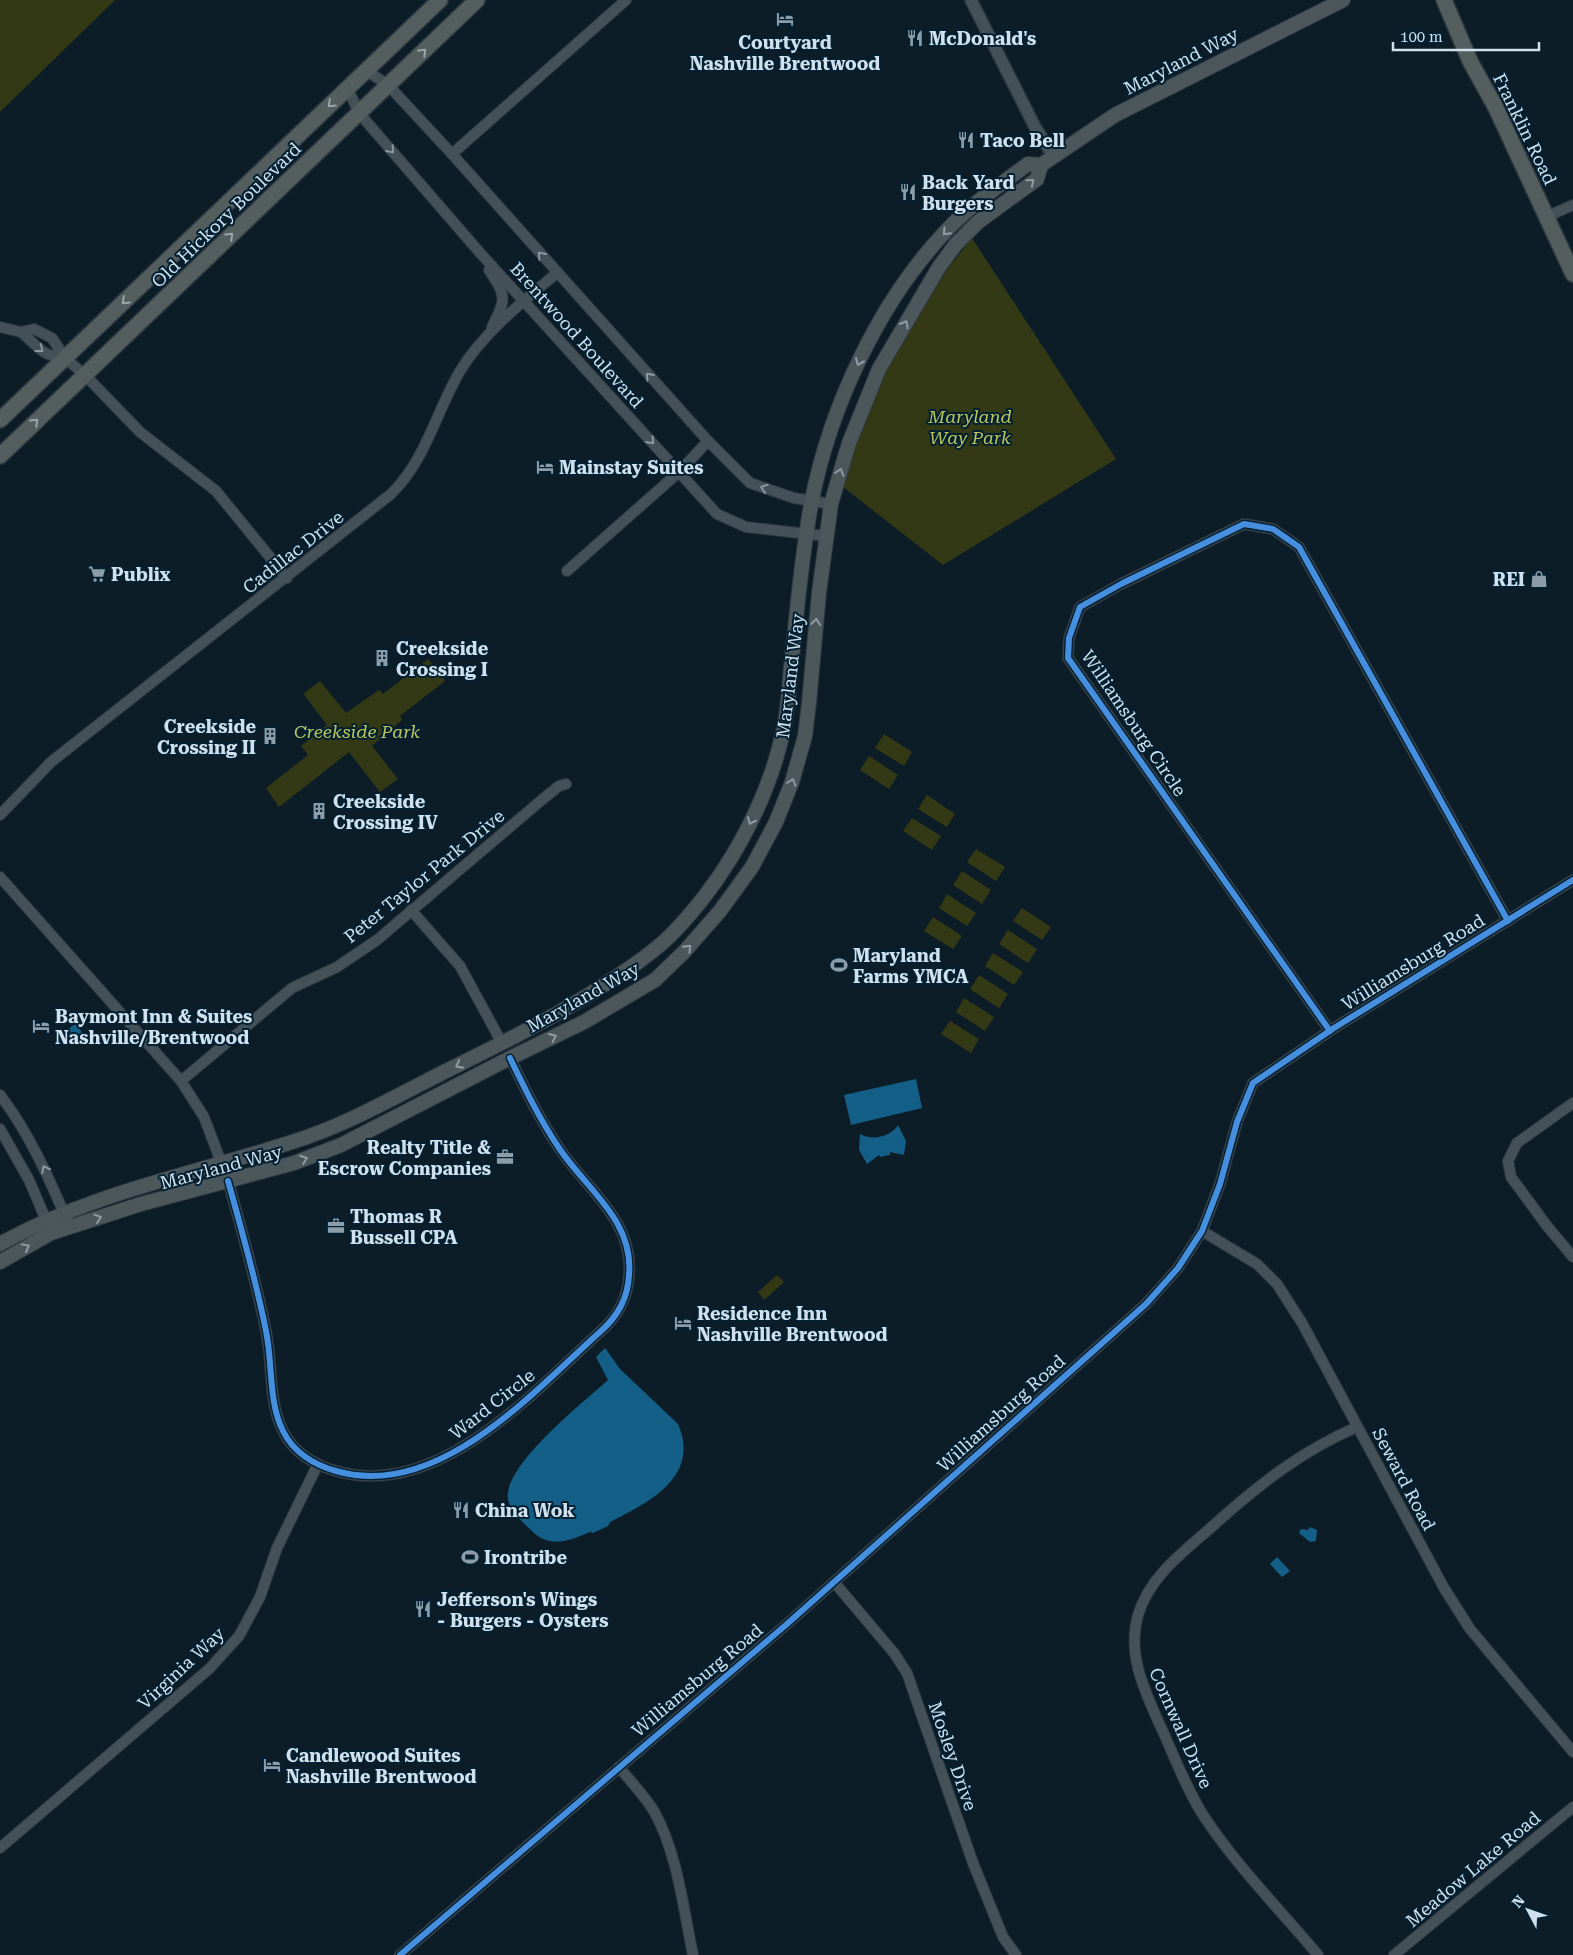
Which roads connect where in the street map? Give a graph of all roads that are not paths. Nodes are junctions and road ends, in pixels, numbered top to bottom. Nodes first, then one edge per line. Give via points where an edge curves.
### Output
1 (440, 0) edge
2 (477, 0) edge
3 (626, 0) edge
4 (971, 0) edge
5 (1343, 0) edge
6 (1444, 0) edge
7 (367, 71) junction
8 (388, 85) junction
9 (348, 89) junction
10 (359, 113) junction
11 (452, 154) junction
12 (1053, 156) junction
13 (1041, 165) junction
14 (1573, 205) edge
15 (1546, 217) junction
16 (481, 254) junction
17 (557, 273) junction
18 (1573, 274) edge
19 (900, 288) junction
20 (524, 300) junction
21 (919, 300) junction
22 (0, 328) edge
23 (21, 332) junction
24 (487, 337) junction
25 (65, 358) junction
26 (85, 375) junction
27 (0, 420) edge
28 (708, 441) junction
29 (0, 456) edge
30 (679, 472) junction
31 (811, 502) junction
32 (831, 504) junction
33 (806, 534) junction
34 (825, 536) junction
35 (566, 570) dead end
36 (287, 578) junction
37 (786, 713) junction
38 (807, 717) junction
39 (566, 784) dead end
40 (760, 800) junction
41 (782, 810) junction
42 (0, 815) edge
43 (0, 877) edge
44 (1573, 880) edge
45 (411, 910) junction
46 (1508, 920) junction
47 (641, 961) junction
48 (655, 980) junction
49 (1330, 1031) junction
50 (502, 1043) junction
51 (510, 1058) junction
52 (181, 1081) junction
53 (0, 1096) edge
54 (1573, 1103) edge
55 (0, 1129) edge
56 (221, 1162) junction
57 (228, 1181) junction
58 (65, 1214) junction
59 (49, 1226) junction
60 (71, 1228) junction
61 (1202, 1231) junction
62 (0, 1244) edge
63 (1573, 1257) edge
64 (0, 1262) edge
65 (1358, 1427) junction
66 (318, 1464) junction
67 (834, 1582) junction
68 (1573, 1752) edge
69 (619, 1767) junction
70 (1573, 1807) edge
71 (0, 1848) edge
72 (400, 1955) edge
73 (693, 1955) edge
74 (1016, 1955) edge
75 (1318, 1955) edge
76 (1394, 1955) edge

1 - 7 main road, Old Hickory Boulevard
8 -> 2 main road, Old Hickory Boulevard
3 - 11 street
4 - 12 street
5 - 12 main road, Maryland Way via 1115,115
6 - 15 main road, Franklin Road
7 - 8 street, Brentwood Boulevard
7 - 9 main road, Old Hickory Boulevard
8 - 10 main road, Old Hickory Boulevard
8 - 11 street, Brentwood Boulevard
9 - 10 street, Brentwood Boulevard
9 -> 25 main road, Old Hickory Boulevard
10 -> 16 street, Brentwood Boulevard
26 -> 10 main road, Old Hickory Boulevard
17 -> 11 street, Brentwood Boulevard
12 - 13 main road, Maryland Way
13 -> 19 main road, Maryland Way via 1028,164 968,210 945,232
21 -> 13 main road, Maryland Way via 956,244 978,222 1037,179
14 - 15 street
15 - 18 main road, Franklin Road
16 - 20 street, Brentwood Boulevard
16 - 24 street via 503,294 501,309
17 - 20 street, Cadillac Drive
28 -> 17 street, Brentwood Boulevard
19 - 21 main road
19 -> 31 main road, Maryland Way via 861,357 829,433
20 - 24 street, Cadillac Drive
20 -> 30 street, Brentwood Boulevard
32 -> 21 main road, Maryland Way via 849,442 879,369
22 - 23 street
23 -> 25 street via 50,356
23 - 25 street via 34,328 42,332 52,338
24 - 36 street, Cadillac Drive via 459,372 422,452 405,480
25 - 26 street
25 - 27 main road, Old Hickory Boulevard
29 -> 26 main road, Old Hickory Boulevard
26 - 36 street via 140,432 221,495
28 - 30 street
31 -> 28 street, Brentwood Boulevard via 750,483
30 - 33 street, Brentwood Boulevard via 718,514 746,527
30 - 35 street
31 - 32 street, Brentwood Boulevard
31 - 33 main road, Maryland Way
32 - 34 main road, Maryland Way
33 - 34 street, Brentwood Boulevard
33 - 37 main road, Maryland Way
38 -> 34 main road, Maryland Way
36 - 42 street, Cadillac Drive via 51,762
37 - 38 main road
37 - 40 main road, Maryland Way via 771,775
41 -> 38 main road, Maryland Way
39 - 45 street, Peter Taylor Park Drive via 544,798
40 - 41 main road
40 -> 47 main road, Maryland Way via 750,826 714,884 670,936
48 -> 41 main road, Maryland Way via 696,939 741,883
43 - 52 street
44 - 46 street, Williamsburg Road
45 - 50 street via 460,966
45 - 52 street, Peter Taylor Park Drive via 377,940 337,967 292,988
46 - 49 street, Williamsburg Road
46 - 49 street, Williamsburg Circle via 1299,547 1273,528 1244,524 1080,607 1069,638 1068,658
47 - 48 main road
47 - 50 main road, Maryland Way via 577,1003
51 -> 48 main road, Maryland Way via 584,1022
49 - 61 street, Williamsburg Road via 1253,1083
50 - 51 main road
50 -> 56 main road, Maryland Way via 342,1123 293,1142
57 -> 51 main road, Maryland Way via 341,1146
51 - 66 street, Ward Circle via 559,1148 620,1227 630,1263 623,1302 609,1324 578,1352 486,1433 450,1456 415,1469 382,1474 349,1474
52 - 56 street via 204,1117
58 -> 53 street via 46,1171 13,1112
54 - 63 street via 1517,1143 1508,1161 1511,1177
55 - 59 street via 29,1180
56 - 57 main road
56 - 58 main road, Maryland Way via 124,1191
60 -> 57 main road, Maryland Way via 141,1204
57 - 66 street, Ward Circle via 266,1331 276,1413 290,1442 302,1455
58 - 59 main road, Maryland Way
58 - 60 street
59 - 60 main road, Maryland Way
59 - 62 main road, Maryland Way
64 -> 59 main road, Maryland Way
61 - 65 street, Seward Road via 1257,1264 1276,1284 1302,1323
61 - 67 street, Williamsburg Road via 1178,1268 1146,1304
65 - 68 street, Seward Road via 1440,1581 1470,1629
65 - 75 street, Cornwall Drive via 1311,1450 1274,1474 1167,1567 1142,1603 1135,1644 1141,1680 1192,1797 1221,1840
66 - 71 street, Virginia Way via 277,1548 260,1597 239,1636 209,1669
67 - 69 street, Williamsburg Road
67 - 74 street, Mosley Drive via 907,1673 973,1863 1003,1937
69 - 72 street, Williamsburg Road
69 - 73 street via 651,1808 664,1833 675,1867
70 - 76 street, Meadow Lake Road

